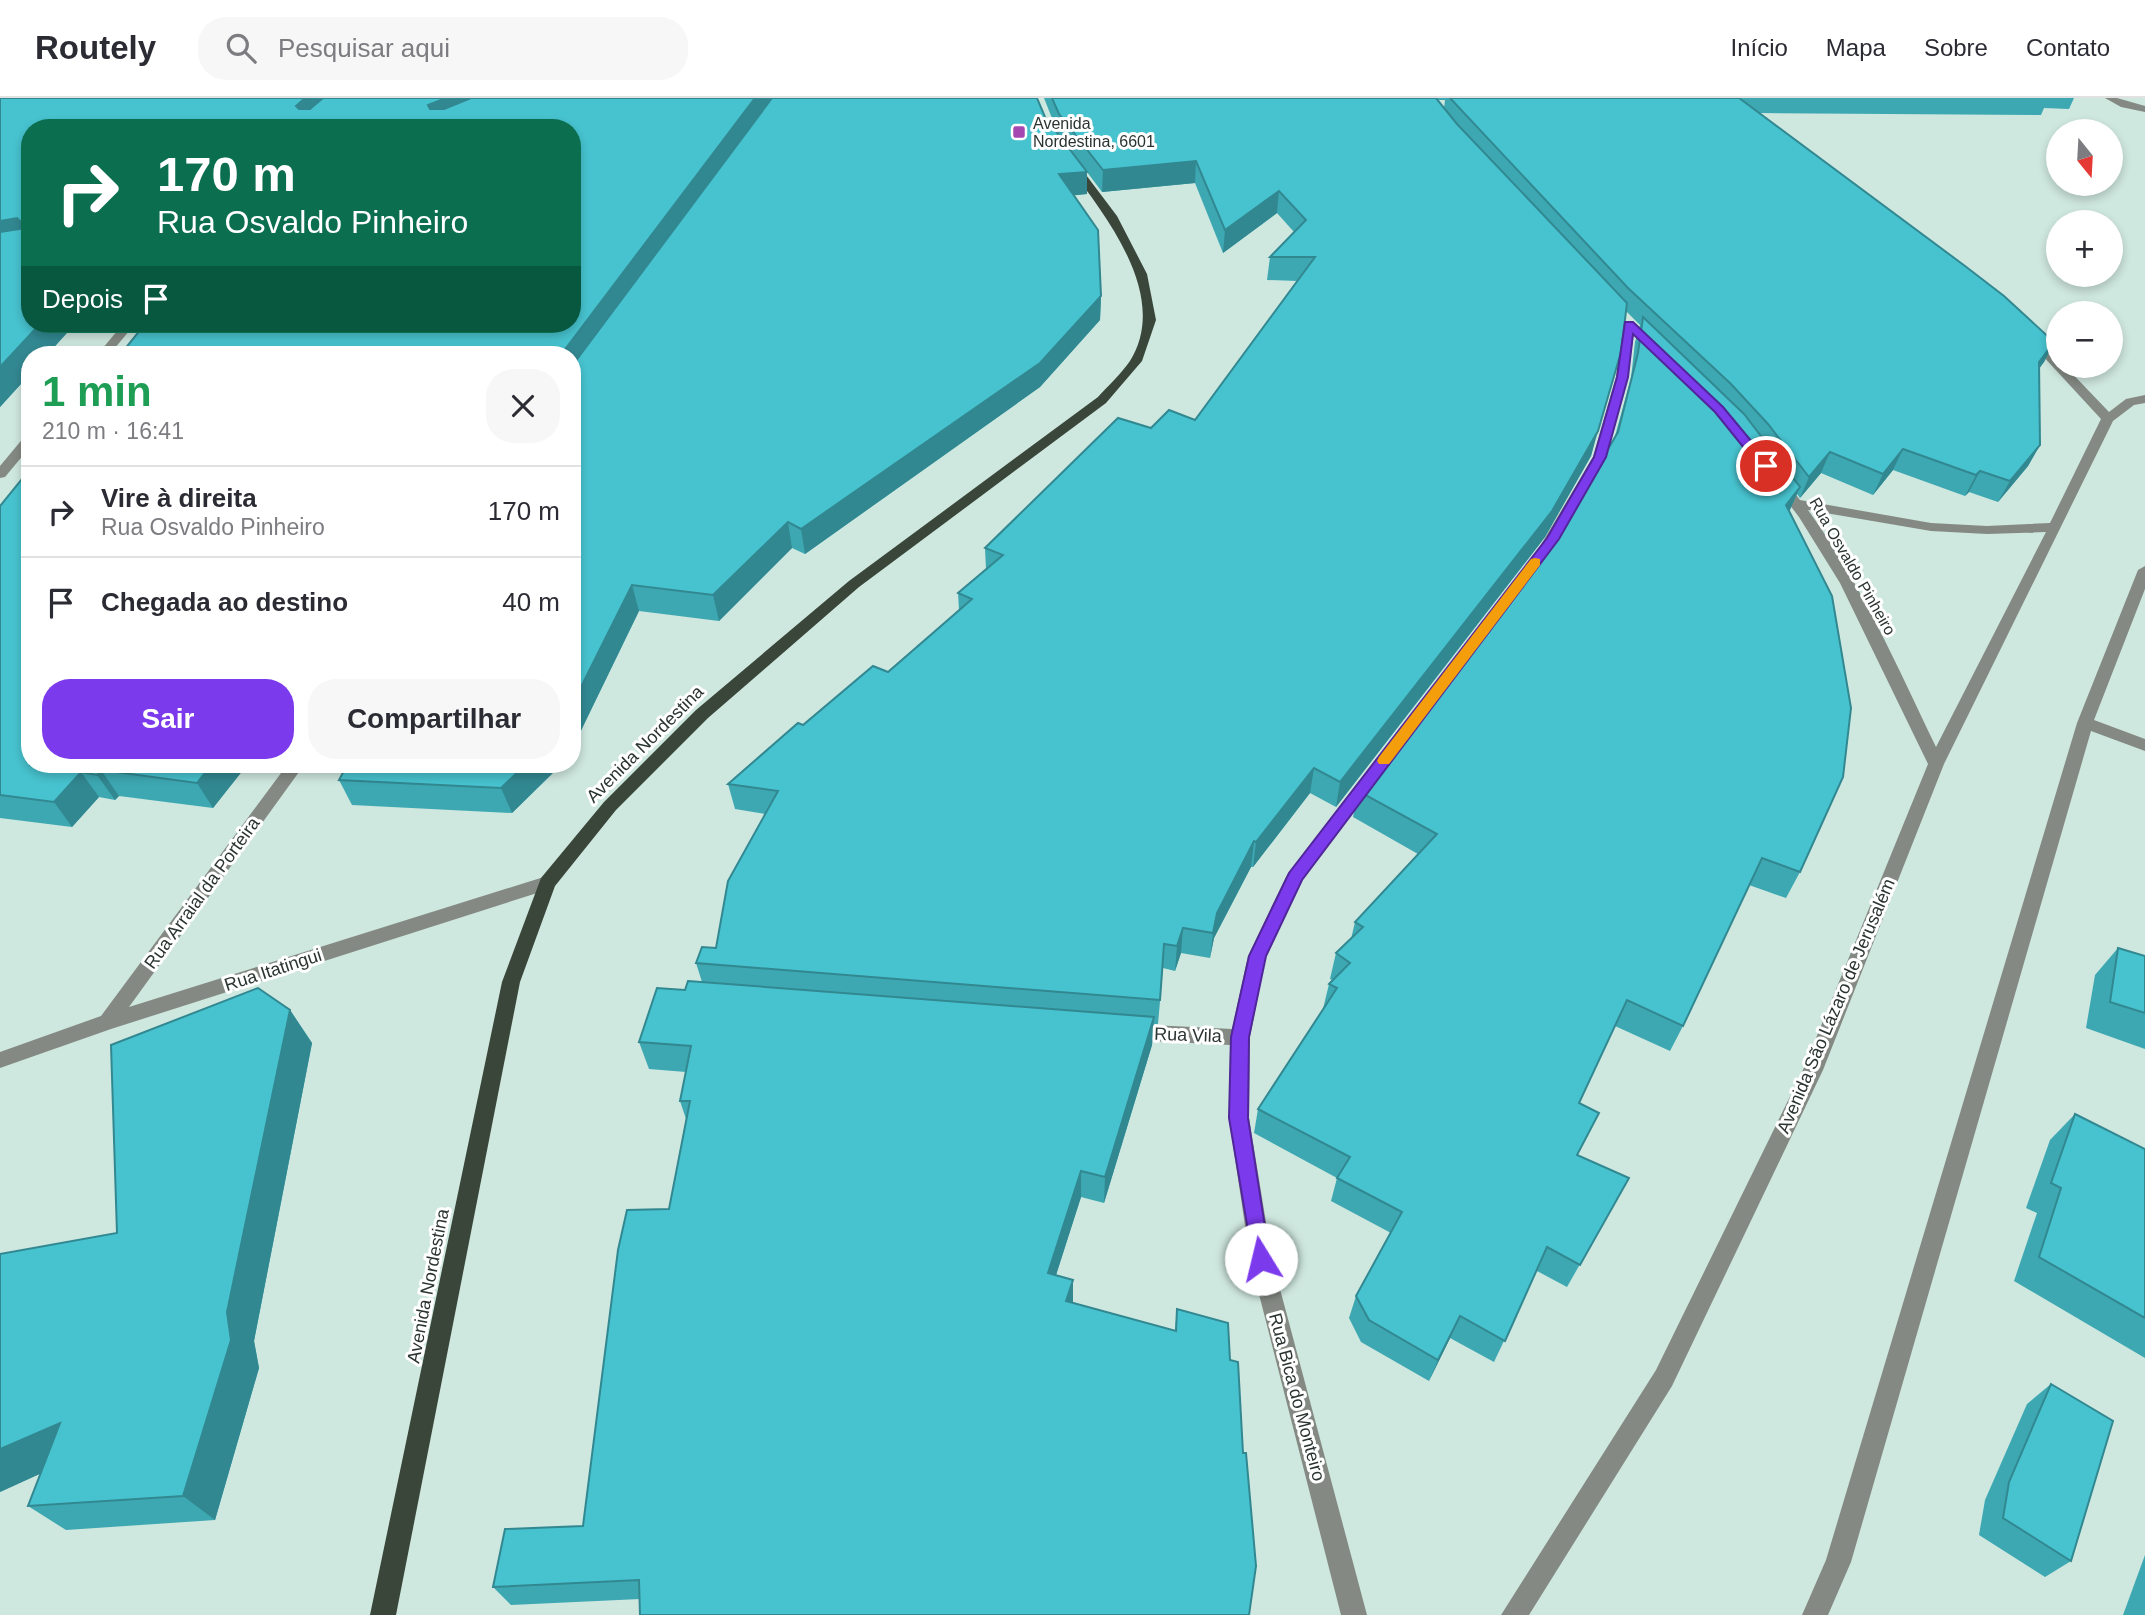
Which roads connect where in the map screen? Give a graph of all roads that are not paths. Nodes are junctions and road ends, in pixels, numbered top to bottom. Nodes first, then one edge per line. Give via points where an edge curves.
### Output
1 (2110, 98) edge
2 (2145, 108) edge
3 (1059, 146) edge
4 (1630, 325) dead end
5 (2024, 329) edge
6 (2145, 399) edge
7 (2108, 419) junction
8 (21, 450) edge
9 (1771, 472) edge
10 (0, 474) edge
11 (1797, 504) junction
12 (2055, 527) junction
13 (1536, 561) edge
14 (2145, 570) edge
15 (2085, 723) junction
16 (2145, 745) edge
17 (1936, 764) junction
18 (1378, 768) edge
19 (290, 773) edge
20 (547, 883) junction
21 (108, 1022) junction
22 (1106, 1030) edge
23 (1240, 1037) junction
24 (0, 1060) edge
25 (383, 1615) edge
26 (1354, 1615) edge
27 (1514, 1615) edge
28 (1815, 1615) edge

1 - 2 street
3 - 20 main road, Avenida Nordestina via 1112,216 1141,274 1150,320 1136,361 1102,400 854,584 702,714 610,806
4 - 13 street via 1622,377 1600,457
5 - 7 street
6 - 7 street, Avenida São Lázaro de Jerusalém via 2130,402
7 - 12 street, Avenida São Lázaro de Jerusalém
8 - 10 street
9 - 11 street, Rua Osvaldo Pinheiro
11 - 12 street via 1931,527
11 - 17 street, Rua Osvaldo Pinheiro via 1873,634
12 - 17 street, Avenida São Lázaro de Jerusalém
14 - 15 street
15 - 16 street
15 - 28 street via 1838,1562
17 - 27 street, Avenida São Lázaro de Jerusalém via 1813,1070 1664,1378
18 - 23 street, Rua Bica do Monteiro via 1295,877 1258,956
19 - 21 street, Rua Arraial da Porteira
20 - 21 street, Rua Itatingui
20 - 25 main road, Avenida Nordestina via 511,982
21 - 24 street, Rua Itatingui
22 - 23 street, Rua Vila
23 - 26 street, Rua Bica do Monteiro via 1238,1118 1261,1259

